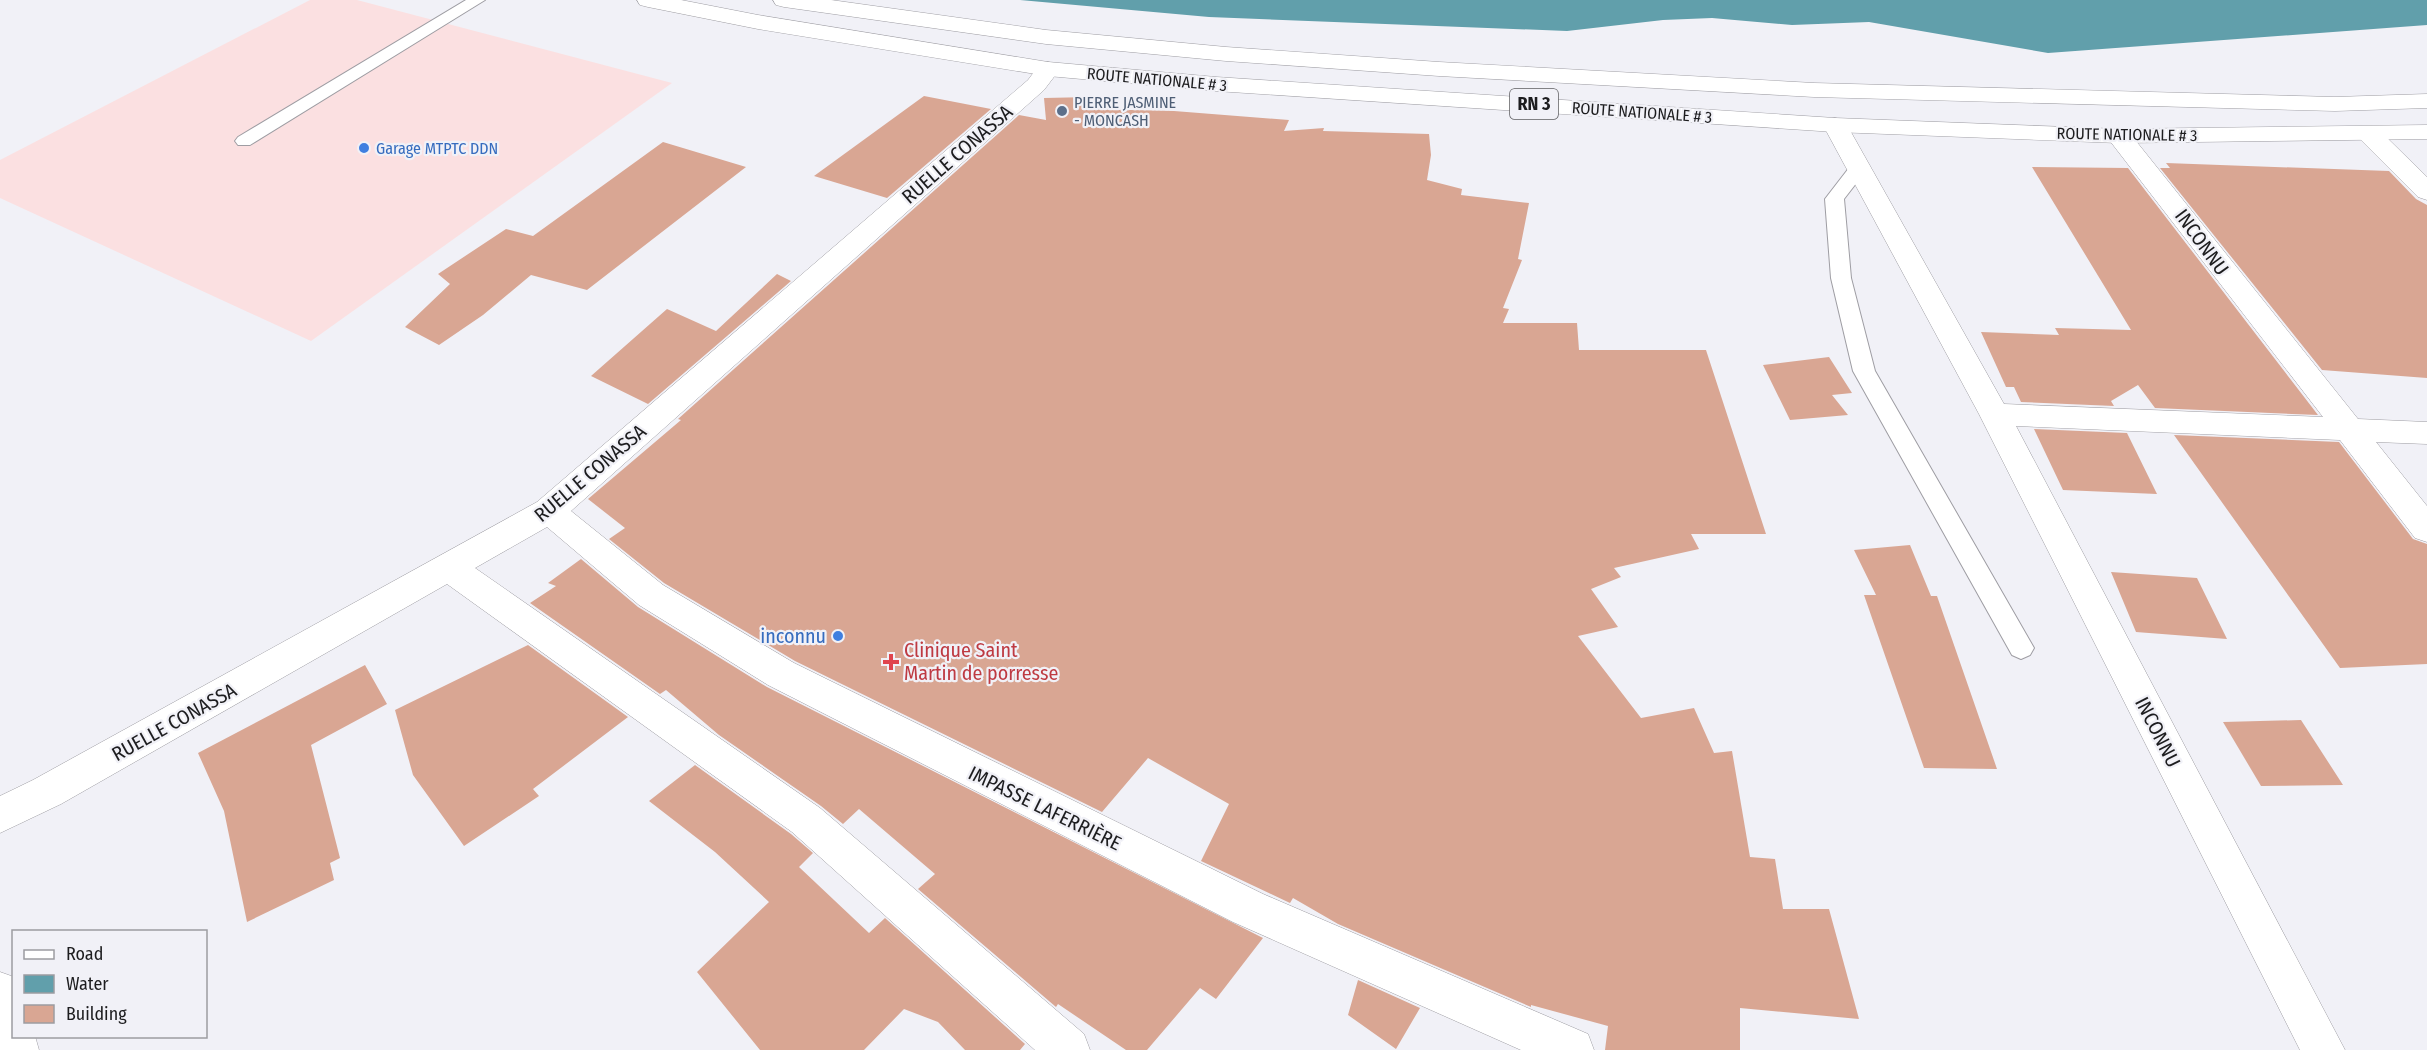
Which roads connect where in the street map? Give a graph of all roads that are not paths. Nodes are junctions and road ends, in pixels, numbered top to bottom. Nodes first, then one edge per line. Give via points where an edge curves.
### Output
1 (477, 0) edge
2 (648, 0) edge
3 (784, 0) edge
4 (1048, 69) junction
5 (2427, 101) edge
6 (1835, 125) junction
7 (2427, 132) edge
8 (2369, 134) junction
9 (2119, 136) junction
10 (244, 141) dead end
11 (1859, 168) junction
12 (2427, 192) edge
13 (1994, 414) junction
14 (2352, 432) junction
15 (2427, 433) edge
16 (549, 511) junction
17 (2427, 529) edge
18 (450, 568) junction
19 (2020, 648) dead end
20 (0, 814) edge
21 (0, 993) edge
22 (12, 1033) edge
23 (1068, 1050) edge
24 (1572, 1050) edge
25 (2323, 1050) edge

1 - 10 lane
2 - 4 street, ROUTE NATIONALE # 3 / RN 3
3 - 5 street, ROUTE NATIONALE # 3 / RN 3 via 1057,38 1439,69 1814,90 2335,104
4 - 6 street, ROUTE NATIONALE # 3 / RN 3 via 1216,84
4 - 16 street, RUELLE CONASSA via 1036,85
6 - 9 street, ROUTE NATIONALE # 3 / RN 3
6 - 11 street, INCONNU
7 - 8 street, ROUTE NATIONALE # 3 / RN 3
8 - 9 street, ROUTE NATIONALE # 3 / RN 3
8 - 12 street
9 - 14 street, INCONNU
11 - 13 street, INCONNU
11 - 19 lane via 1834,199 1841,278 1864,371
13 - 14 street
13 - 25 street, INCONNU
14 - 15 street
14 - 17 street, INCONNU
16 - 18 street, RUELLE CONASSA
16 - 24 street, IMPASSE LAFERRIÈRE via 651,595 781,674 1248,908
18 - 20 street, RUELLE CONASSA via 47,792
18 - 23 street via 806,820
21 - 22 street

